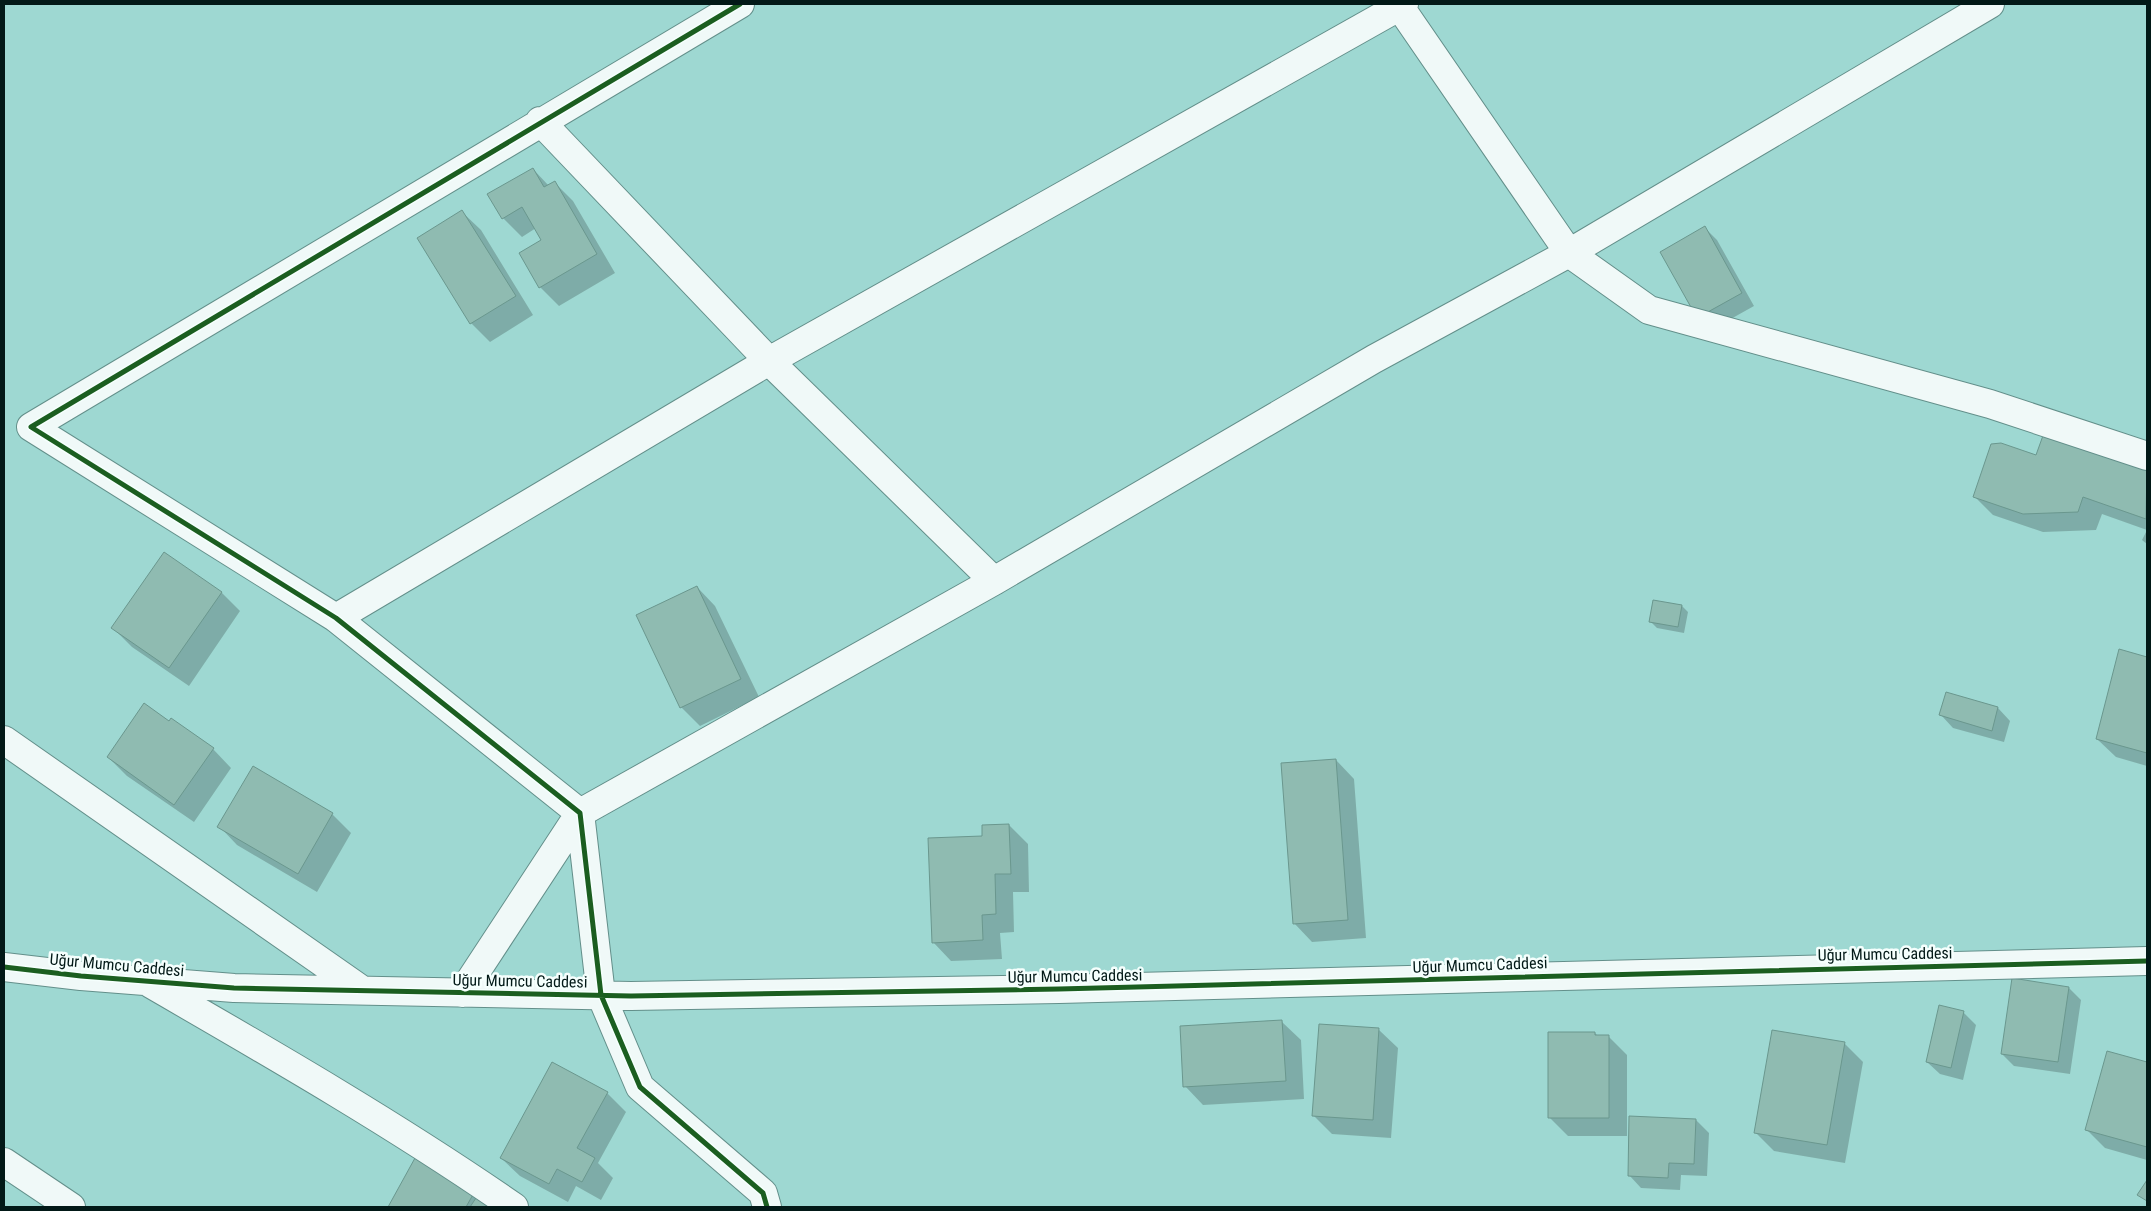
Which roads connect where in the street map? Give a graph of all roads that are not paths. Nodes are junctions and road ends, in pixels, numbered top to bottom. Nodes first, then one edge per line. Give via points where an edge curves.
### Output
1 (740, 4) edge
2 (1990, 4) edge
3 (1401, 5) edge
4 (540, 121) junction
5 (1569, 253) junction
6 (769, 360) junction
7 (2147, 456) edge
8 (994, 581) junction
9 (336, 618) junction
10 (4, 740) edge
11 (580, 813) junction
12 (2147, 961) edge
13 (4, 967) edge
14 (146, 981) junction
15 (362, 990) junction
16 (462, 993) junction
17 (601, 995) junction
18 (4, 1162) edge
19 (70, 1207) edge
20 (514, 1207) edge
21 (767, 1207) edge

1 - 4 street
2 - 5 street
3 - 5 street
3 - 6 street
4 - 6 street
4 - 9 street via 31,427
5 - 7 street via 1649,310 1990,404
5 - 8 street via 1374,359
6 - 8 street
6 - 9 street
8 - 11 street
9 - 11 street
10 - 15 street
11 - 16 street
11 - 17 street
12 - 17 street, Uğur Mumcu Caddesi via 1059,989
13 - 14 street, Uğur Mumcu Caddesi
14 - 15 street, Uğur Mumcu Caddesi via 234,988
14 - 20 street via 333,1090
15 - 16 street, Uğur Mumcu Caddesi
16 - 17 street, Uğur Mumcu Caddesi
17 - 21 street via 640,1087 763,1193
18 - 19 street

